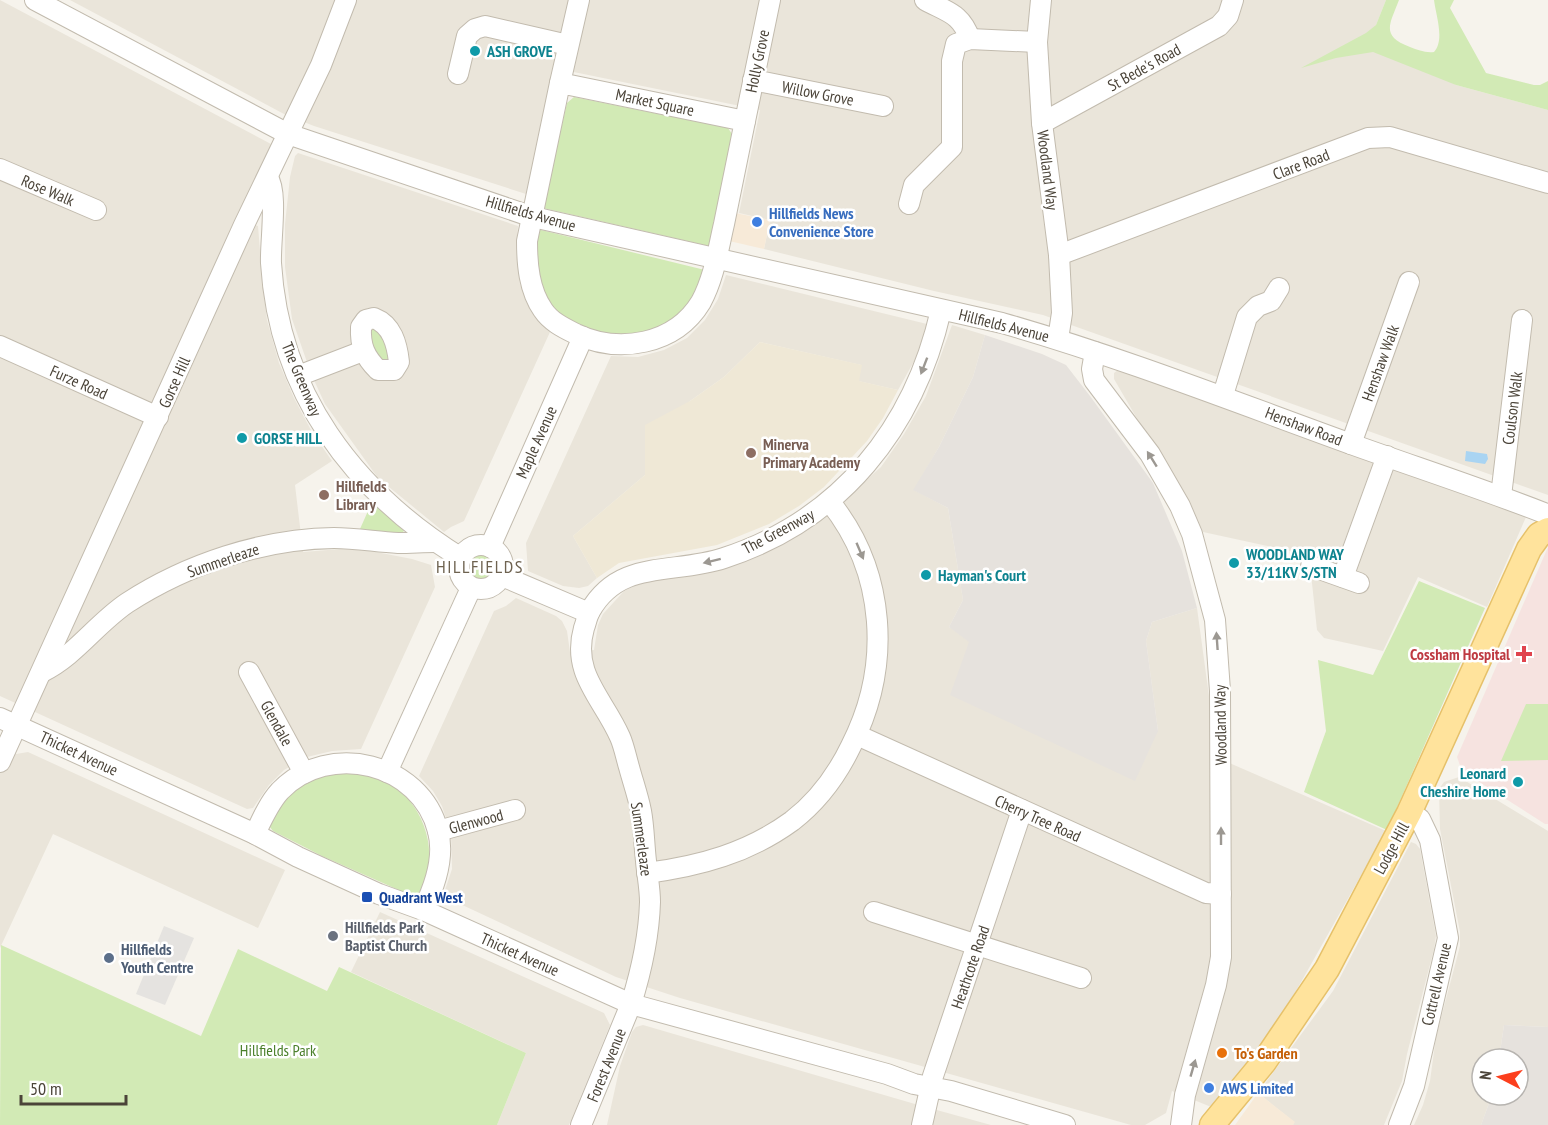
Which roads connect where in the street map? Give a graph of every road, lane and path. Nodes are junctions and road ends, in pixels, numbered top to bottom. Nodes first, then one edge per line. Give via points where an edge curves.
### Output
1 (35, 0) edge
2 (346, 0) edge
3 (579, 0) edge
4 (770, 0) edge
5 (925, 0) edge
6 (1041, 0) edge
7 (1233, 0) edge
8 (970, 39) junction
9 (1037, 42) junction
10 (568, 45) junction
11 (458, 74) dead end
12 (753, 80) junction
13 (560, 83) junction
14 (883, 106) dead end
15 (745, 121) junction
16 (1042, 123) junction
17 (288, 134) junction
18 (0, 169) edge
19 (268, 178) junction
20 (1548, 183) edge
21 (909, 204) dead end
22 (96, 210) dead end
23 (533, 217) junction
24 (1059, 255) junction
25 (716, 260) junction
26 (1409, 282) dead end
27 (1280, 288) dead end
28 (941, 310) junction
29 (1522, 320) dead end
30 (582, 337) junction
31 (1058, 339) junction
32 (0, 346) edge
33 (363, 351) dead end
34 (1095, 352) junction
35 (298, 376) junction
36 (1223, 395) junction
37 (158, 417) junction
38 (1351, 444) junction
39 (1387, 456) junction
40 (1502, 496) junction
41 (830, 502) junction
42 (1548, 517) edge
43 (1548, 530) edge
44 (435, 542) junction
45 (490, 547) junction
46 (461, 558) junction
47 (1311, 566) dead end
48 (502, 576) junction
49 (471, 588) junction
50 (589, 613) junction
51 (42, 672) junction
52 (249, 672) dead end
53 (8, 722) edge
54 (857, 735) junction
55 (0, 762) edge
56 (387, 772) junction
57 (304, 773) junction
58 (515, 810) dead end
59 (1022, 810) junction
60 (1409, 813) junction
61 (438, 831) junction
62 (255, 834) junction
63 (647, 873) junction
64 (1221, 894) junction
65 (423, 910) junction
66 (874, 912) dead end
67 (978, 945) junction
68 (1081, 978) dead end
69 (631, 1004) junction
70 (930, 1086) junction
71 (586, 1120) edge
72 (922, 1125) edge
73 (1065, 1125) edge
74 (1181, 1125) edge
75 (1212, 1125) edge
76 (1399, 1125) edge

1 - 17 street, Hillfields Avenue
2 - 17 street, Gorse Hill
3 - 10 street
4 - 12 street, Holly Grove
5 - 8 street via 959,18
6 - 9 street, Woodland Way
7 - 16 street, St Bede's Road via 1228,16 1219,26
8 - 9 street
8 - 21 street via 956,44 952,61 952,147 914,185
9 - 16 street, Woodland Way
10 - 11 street via 485,26 467,36
10 - 13 street
12 - 14 street, Willow Grove
12 - 15 street, Holly Grove
13 - 15 street, Market Square
13 - 23 street
15 - 25 street
16 - 24 street, Woodland Way
17 - 19 street, Gorse Hill
17 - 23 street, Hillfields Avenue
18 - 22 street, Rose Walk
19 - 35 street, The Greenway via 273,190 272,264 277,306
19 - 37 street, Gorse Hill
20 - 24 street, Clare Road via 1390,137 1368,138
23 - 25 street, Hillfields Avenue
23 - 30 street via 527,264 533,288 544,311 560,326
24 - 31 street, Woodland Way via 1062,313
25 - 28 street, Hillfields Avenue
25 - 30 street via 700,303 683,323 662,337 620,345
26 - 38 street, Henshaw Walk
27 - 36 street via 1271,301 1258,306 1247,317
28 - 31 street, Hillfields Avenue
28 -> 41 street, The Greenway via 924,368 910,399 871,460
29 - 40 street, Coulson Walk
30 - 45 street, Maple Avenue
31 - 34 street, Henshaw Road
32 - 37 street, Furze Road
33 - 35 street
34 - 36 street, Henshaw Road
64 -> 34 street, Woodland Way via 1220,691 1215,620 1192,534 1180,506 1150,454 1095,380
35 - 44 street, The Greenway via 315,414 345,459 373,490
36 - 38 street, Henshaw Road
37 - 51 street, Gorse Hill
38 - 39 street, Henshaw Road
39 - 40 street, Henshaw Road
39 - 47 street via 1351,580
40 - 42 street, Henshaw Road
41 -> 50 street, The Greenway via 785,531 723,558 632,574 614,583
41 -> 54 street via 858,546 872,584 878,616 875,679
43 - 60 main road, Lodge Hill via 1529,549
44 - 46 street, The Greenway
44 - 51 street, Summerleaze via 296,540 208,562 126,604
45 - 46 street via 470,548
45 - 48 street via 503,562
46 - 49 street via 461,578
48 - 49 street via 489,588
48 - 50 street
49 - 56 street
50 - 63 street, Summerleaze via 580,658 620,737 641,811
51 - 53 street, Gorse Hill
52 - 57 street, Glendale
53 - 55 street, Gorse Hill
53 - 62 street, Thicket Avenue
54 - 59 street, Cherry Tree Road
54 - 63 street via 823,792 793,820 753,845 719,859
56 - 57 street via 350,763
56 - 61 street via 421,797
57 - 62 street via 281,790
58 - 61 street, Glenwood
59 - 64 street, Cherry Tree Road via 1206,893
59 - 67 street, Heathcote Road
60 - 75 main road, Lodge Hill via 1327,969 1264,1062
60 - 76 street, Cottrell Avenue via 1420,819 1430,840 1448,938 1414,1086
61 - 65 street via 439,864
62 - 65 street, Thicket Avenue via 379,894
63 - 69 street, Summerleaze via 650,901 646,943
74 -> 64 street, Woodland Way via 1185,1095 1221,957
65 - 69 street, Thicket Avenue
66 - 67 street
67 - 68 street
67 - 70 street, Heathcote Road
69 - 70 street, Thicket Avenue
69 - 71 street, Forest Avenue
70 - 72 street, Heathcote Road
70 - 73 street, Thicket Avenue

